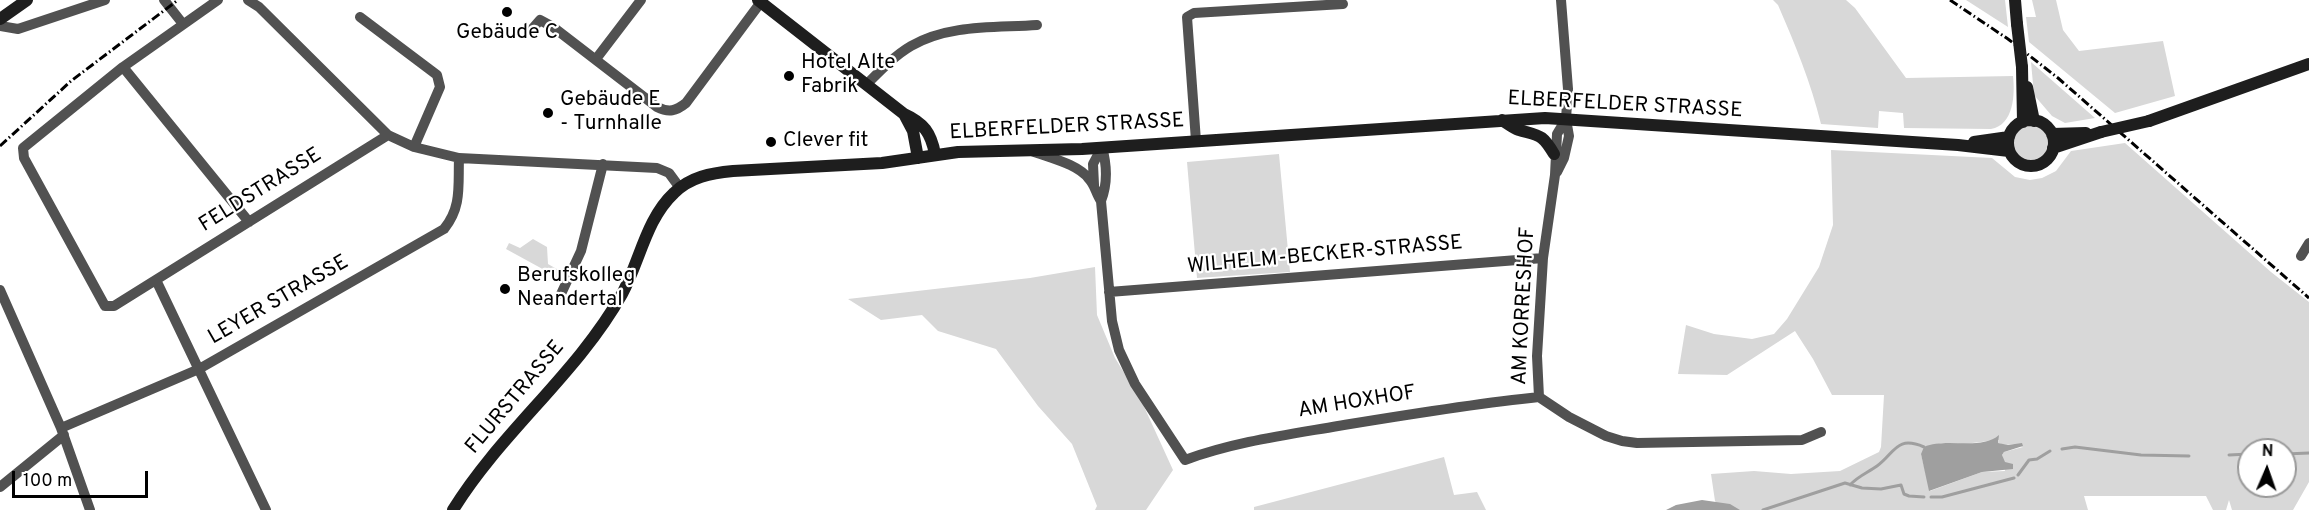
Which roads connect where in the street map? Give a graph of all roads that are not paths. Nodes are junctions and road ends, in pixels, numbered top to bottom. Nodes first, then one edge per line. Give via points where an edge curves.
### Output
1 (27, 0) edge
2 (105, 0) edge
3 (164, 0) edge
4 (218, 0) edge
5 (248, 0) edge
6 (641, 0) edge
7 (1561, 0) edge
8 (2015, 0) edge
9 (759, 1) edge
10 (1343, 4) dead end
11 (360, 17) dead end
12 (0, 19) edge
13 (183, 24) junction
14 (0, 26) edge
15 (1037, 26) dead end
16 (533, 28) dead end
17 (596, 59) junction
18 (2309, 64) edge
19 (123, 67) junction
20 (866, 85) junction
21 (904, 114) junction
22 (1566, 119) junction
23 (1502, 120) junction
24 (2029, 121) junction
25 (2099, 133) junction
26 (2052, 134) junction
27 (388, 135) junction
28 (2009, 137) junction
29 (1196, 141) junction
30 (1958, 145) junction
31 (414, 147) junction
32 (1102, 147) junction
33 (2053, 148) junction
34 (1032, 151) junction
35 (2009, 151) junction
36 (935, 154) junction
37 (1554, 154) junction
38 (459, 158) junction
39 (918, 158) junction
40 (603, 164) junction
41 (1555, 175) junction
42 (1094, 186) junction
43 (680, 188) junction
44 (1101, 201) junction
45 (249, 222) junction
46 (2309, 243) edge
47 (2301, 256) dead end
48 (1543, 258) junction
49 (156, 280) junction
50 (0, 290) edge
51 (1109, 292) junction
52 (561, 294) dead end
53 (199, 369) junction
54 (1539, 397) junction
55 (62, 431) junction
56 (1821, 432) dead end
57 (0, 488) edge
58 (90, 510) edge
59 (266, 510) edge
60 (453, 510) edge

1 - 12 main road
2 - 14 street via 18,29
3 - 13 street
4 - 13 street
5 - 27 street
6 - 17 street
7 - 22 street via 1568,89
8 - 24 main road, bridge
9 - 17 street via 686,103 673,111 664,111
9 - 20 main road
10 - 29 street via 1194,13 1187,17
11 - 31 street via 440,80
13 - 19 street
15 - 20 street via 962,29 927,38 896,57
16 - 17 street via 540,20
18 - 25 main road, bridge via 2149,121
19 - 45 street
19 - 49 street, FELDSTRASSE via 22,150 104,304 114,306
20 - 21 main road
21 - 36 main road via 930,133
21 - 39 main road via 913,131
22 - 23 main road, ELBERFELDER STRASSE
22 - 30 main road, ELBERFELDER STRASSE
22 - 37 street, AM KORRESHOF via 1557,134
22 - 41 street, AM KORRESHOF via 1569,136
23 - 29 main road, ELBERFELDER STRASSE
23 - 37 main road via 1518,130 1541,136
24 - 26 main road via 2043,124
24 - 28 main road via 2014,128
25 - 26 main road
25 - 33 main road
26 - 33 main road
27 - 31 street
27 - 45 street, FELDSTRASSE
28 - 30 main road, ELBERFELDER STRASSE
28 - 35 main road
29 - 32 main road, ELBERFELDER STRASSE
30 - 35 main road, ELBERFELDER STRASSE
31 - 38 street
32 - 34 main road, ELBERFELDER STRASSE
32 - 42 street via 1093,164
32 - 44 street via 1106,164
33 - 35 main road via 2044,161 2030,165 2019,162
34 - 36 main road, ELBERFELDER STRASSE
34 - 42 street via 1071,165
36 - 39 main road, ELBERFELDER STRASSE
37 - 41 street, AM KORRESHOF
38 - 40 street
38 - 53 street, LEYER STRASSE via 457,205 444,229
39 - 43 main road, ELBERFELDER STRASSE via 733,171 700,177
40 - 43 street via 657,168 669,173
40 - 52 street via 581,251
41 - 48 street, AM KORRESHOF
42 - 44 street
43 - 60 main road, FLURSTRASSE via 656,216 625,288 602,324
44 - 51 street
45 - 49 street, FELDSTRASSE
46 - 47 street
48 - 51 street, WILHELM-BECKER-STRASSE
48 - 54 street, AM KORRESHOF via 1537,356
49 - 53 street
50 - 55 street
51 - 54 street, AM HOXHOF via 1119,350 1135,384 1185,460 1211,450 1280,436 1470,404
53 - 55 street, LEYER STRASSE
53 - 59 street
54 - 56 street, AM KORRESHOF via 1606,436 1629,442 1802,440
55 - 57 street, LEYER STRASSE
55 - 58 street

